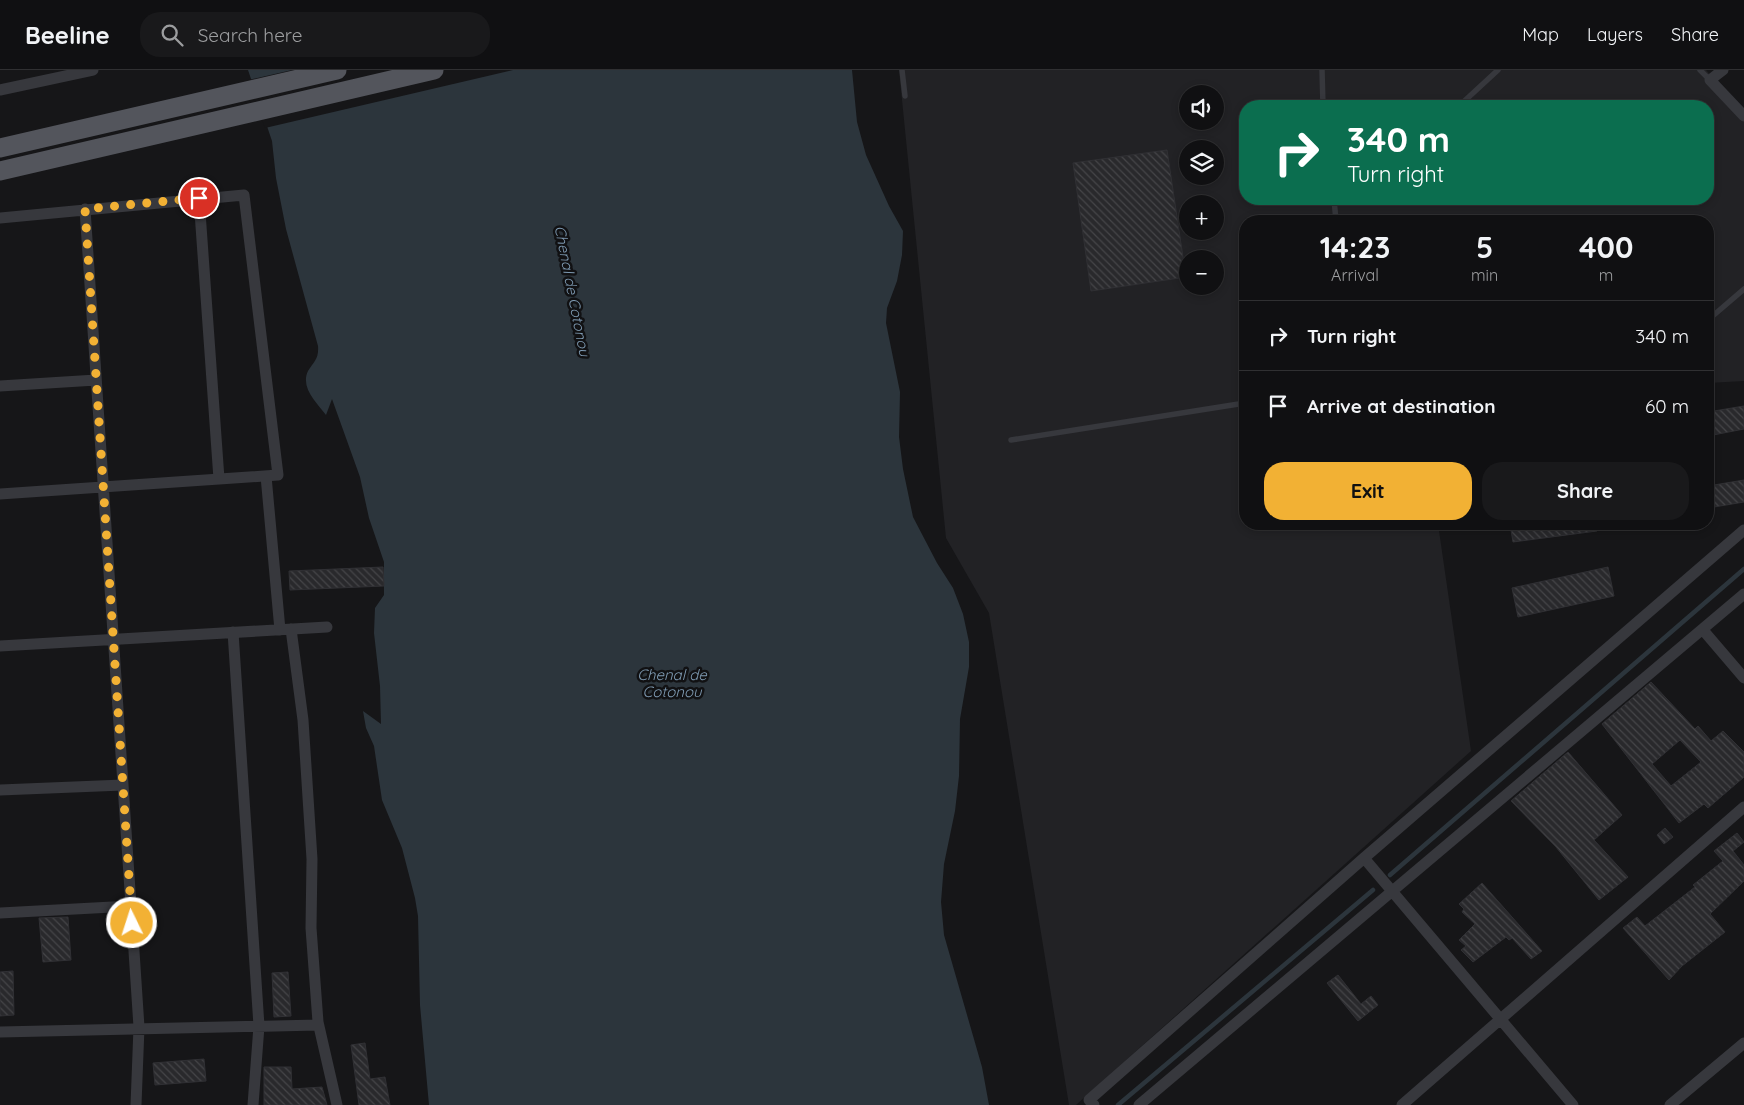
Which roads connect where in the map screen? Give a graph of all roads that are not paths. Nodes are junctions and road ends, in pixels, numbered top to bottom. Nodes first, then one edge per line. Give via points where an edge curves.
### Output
1 (93, 70) edge
2 (337, 70) edge
3 (434, 70) edge
4 (902, 70) edge
5 (1322, 70) edge
6 (1498, 70) edge
7 (1700, 70) edge
8 (1723, 70) edge
9 (1710, 80) junction
10 (0, 90) edge
11 (905, 96) dead end
12 (1324, 100) edge
13 (1466, 100) edge
14 (1744, 116) edge
15 (0, 148) edge
16 (0, 171) edge
17 (199, 198) junction
18 (85, 209) junction
19 (0, 218) edge
20 (1744, 289) edge
21 (1714, 315) edge
22 (96, 380) junction
23 (0, 386) edge
24 (1239, 404) edge
25 (1011, 440) dead end
26 (266, 476) junction
27 (219, 479) junction
28 (103, 487) junction
29 (0, 494) edge
30 (1744, 530) edge
31 (1744, 594) edge
32 (327, 627) dead end
33 (285, 629) junction
34 (1703, 630) junction
35 (233, 632) junction
36 (113, 639) junction
37 (0, 646) edge
38 (1744, 678) edge
39 (123, 785) junction
40 (0, 790) edge
41 (1744, 807) edge
42 (1364, 858) junction
43 (1393, 893) junction
44 (131, 906) junction
45 (0, 914) edge
46 (1499, 1018) junction
47 (318, 1025) junction
48 (259, 1026) junction
49 (139, 1027) junction
50 (0, 1032) edge
51 (1744, 1043) edge
52 (136, 1105) edge
53 (253, 1105) edge
54 (337, 1105) edge
55 (1094, 1105) edge
56 (1140, 1105) edge
57 (1402, 1105) edge
58 (1573, 1105) edge
59 (1670, 1105) edge

1 - 10 street
2 - 15 main road
3 - 16 main road
4 - 11 lane
5 - 12 lane
6 - 13 lane
7 - 9 lane
8 - 9 street
9 - 14 street
17 - 18 street
17 - 26 street via 244,195 278,475
17 - 27 street
18 - 19 street
18 - 22 street
20 - 21 lane
22 - 23 street
22 - 28 street
24 - 25 lane
26 - 27 street
26 - 33 street
27 - 28 street
28 - 29 street
28 - 36 street
30 - 42 street
31 - 34 street
32 - 33 street
33 - 35 street
33 - 47 street via 303,720 312,859 312,956
34 - 38 street
34 - 43 street
35 - 36 street
35 - 48 street
36 - 37 street
36 - 39 street
39 - 40 street
39 - 44 street
41 - 46 street
42 - 43 street
42 - 55 street via 1089,1100
43 - 46 street
43 - 56 street
44 - 45 street
44 - 49 street
46 - 57 street
46 - 58 street
47 - 48 street
47 - 54 street
48 - 49 street
48 - 53 street
49 - 50 street
49 - 52 street
51 - 59 street

